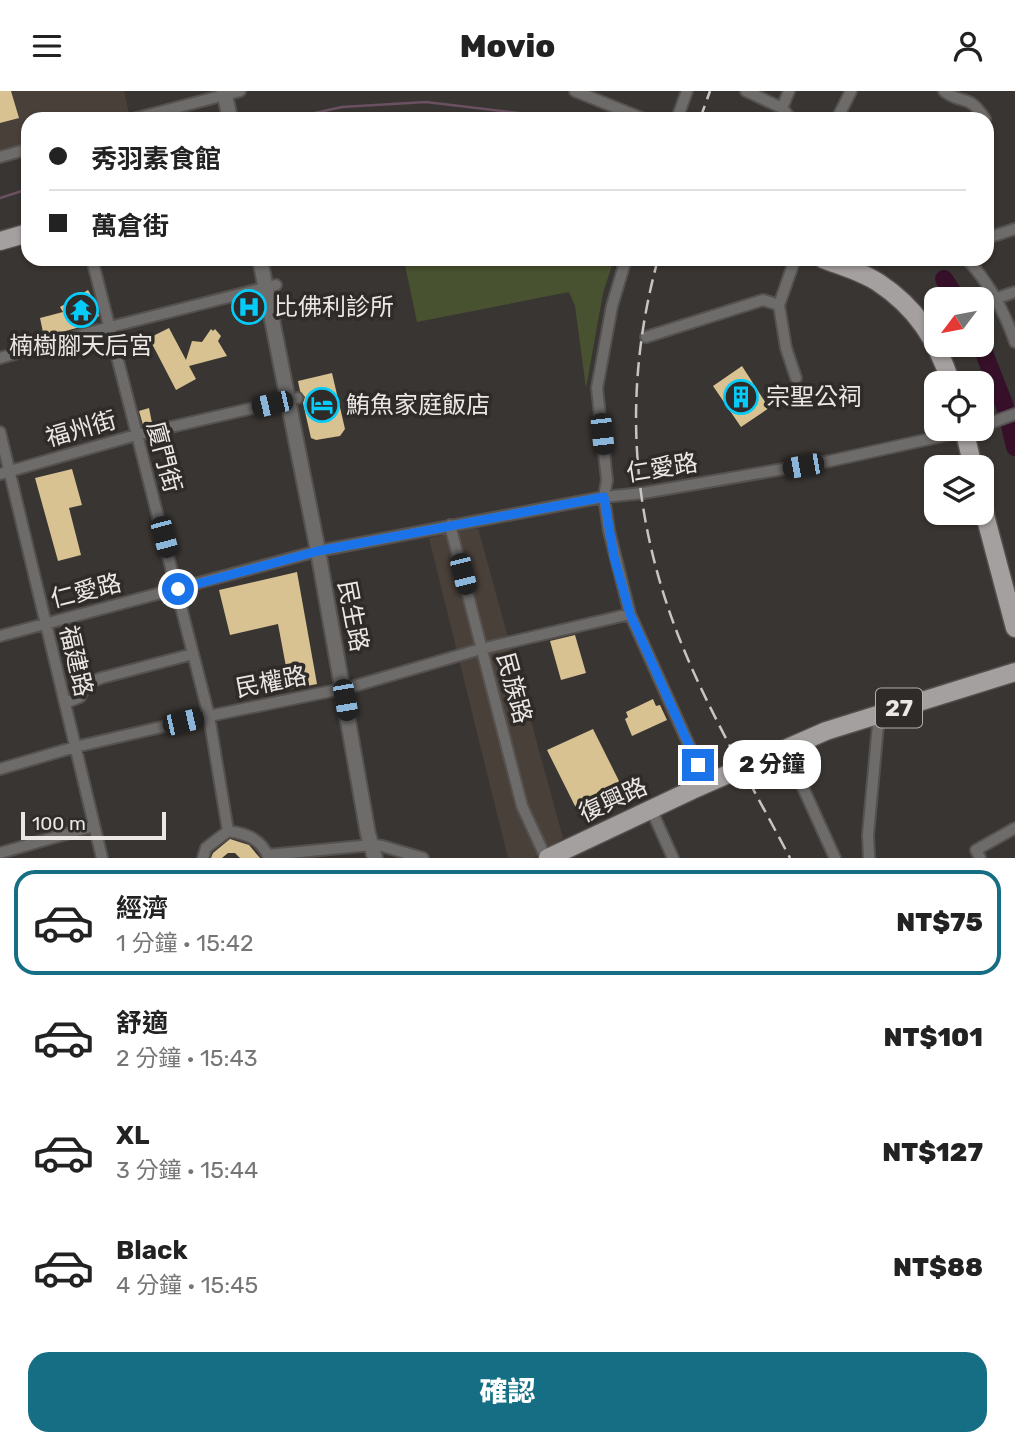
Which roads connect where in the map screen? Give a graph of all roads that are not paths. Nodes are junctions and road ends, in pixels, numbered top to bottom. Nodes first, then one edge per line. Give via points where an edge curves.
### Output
1 (575, 91) edge
2 (687, 91) edge
3 (789, 91) edge
4 (851, 91) edge
5 (944, 91) edge
6 (229, 92) edge
7 (752, 92) edge
8 (782, 108) junction
9 (158, 112) edge
10 (229, 112) edge
11 (627, 112) edge
12 (680, 112) edge
13 (785, 112) edge
14 (840, 112) edge
15 (981, 112) edge
16 (21, 151) edge
17 (0, 157) edge
18 (1015, 229) edge
19 (21, 235) edge
20 (994, 236) edge
21 (0, 241) edge
22 (94, 266) edge
23 (263, 266) edge
24 (624, 266) edge
25 (793, 266) edge
26 (840, 266) edge
27 (973, 266) edge
28 (271, 286) junction
29 (1015, 292) edge
30 (998, 298) junction
31 (779, 305) junction
32 (110, 327) junction
33 (646, 337) dead end
34 (1015, 342) edge
35 (0, 358) edge
36 (947, 371) edge
37 (796, 379) dead end
38 (292, 399) junction
39 (1015, 414) edge
40 (994, 422) edge
41 (0, 432) edge
42 (136, 435) junction
43 (924, 440) edge
44 (5, 473) edge
45 (604, 497) junction
46 (450, 525) junction
47 (988, 525) edge
48 (318, 551) junction
49 (178, 589) junction
50 (630, 614) junction
51 (46, 623) junction
52 (1015, 628) edge
53 (0, 635) edge
54 (481, 649) junction
55 (193, 654) junction
56 (1015, 672) edge
57 (343, 689) junction
58 (65, 703) junction
59 (879, 714) junction
60 (209, 716) junction
61 (75, 747) junction
62 (785, 748) junction
63 (0, 769) edge
64 (706, 783) junction
65 (651, 809) junction
66 (94, 826) junction
67 (1015, 828) edge
68 (228, 831) junction
69 (373, 852) edge
70 (0, 853) edge
71 (978, 854) edge
72 (268, 857) edge
73 (102, 858) edge
74 (203, 858) edge
75 (423, 858) edge
76 (547, 858) edge
77 (673, 858) edge
78 (835, 858) edge
79 (869, 858) edge

1 - 11 street
2 - 12 street
3 - 8 street
4 - 14 street
5 - 15 street via 976,105
6 - 9 street
6 - 10 street
7 - 8 street
8 - 13 street
16 - 17 street
18 - 20 street
19 - 21 main road
22 - 32 street, 廈門街
23 - 28 street, 民生路
24 - 45 street via 597,388 607,479
25 - 31 street
26 - 36 main road via 877,281 903,301 930,333
27 - 30 street
28 - 32 street
28 - 38 street, 民生路
29 - 30 street
30 - 34 street
31 - 33 street via 763,300
31 - 37 street
32 - 35 street
32 - 42 street, 廈門街
38 - 42 street, 福州街
38 - 48 street, 民生路
39 - 40 street
41 - 44 street, 福建路
42 - 44 street, 福州街
42 - 49 street, 廈門街
43 - 45 street, 仁愛路 via 830,461
44 - 51 street, 福建路
45 - 46 street, 仁愛路
45 - 50 street
46 - 48 street, 仁愛路
46 - 54 street, 民族路
47 - 52 main road
48 - 49 street, 仁愛路
48 - 57 street, 民生路
49 - 51 street, 仁愛路
49 - 55 street, 廈門街
50 - 54 street, 民權路
50 - 64 street
51 - 53 street, 仁愛路
51 - 58 street, 福建路
54 - 57 street, 民權路
54 - 76 street, 民族路 via 523,806
55 - 58 street via 101,678 86,684 80,697
55 - 60 street, 廈門街
56 - 59 main road, 復興路 / 27
57 - 60 street, 民權路
57 - 69 street, 民生路
58 - 61 street, 福建路
59 - 62 main road, 復興路 / 27
59 - 79 street
60 - 61 street, 民權路
60 - 68 street, 廈門街
61 - 63 street, 民權路
61 - 66 street, 福建路
62 - 64 main road, 復興路 / 27
62 - 78 street
64 - 65 main road, 復興路 / 27
65 - 76 main road, 復興路 / 27
65 - 77 street
66 - 70 street
66 - 73 street, 福建路
67 - 71 street
68 - 72 street via 259,842
68 - 74 street via 206,848
69 - 72 street
69 - 75 street via 382,846

